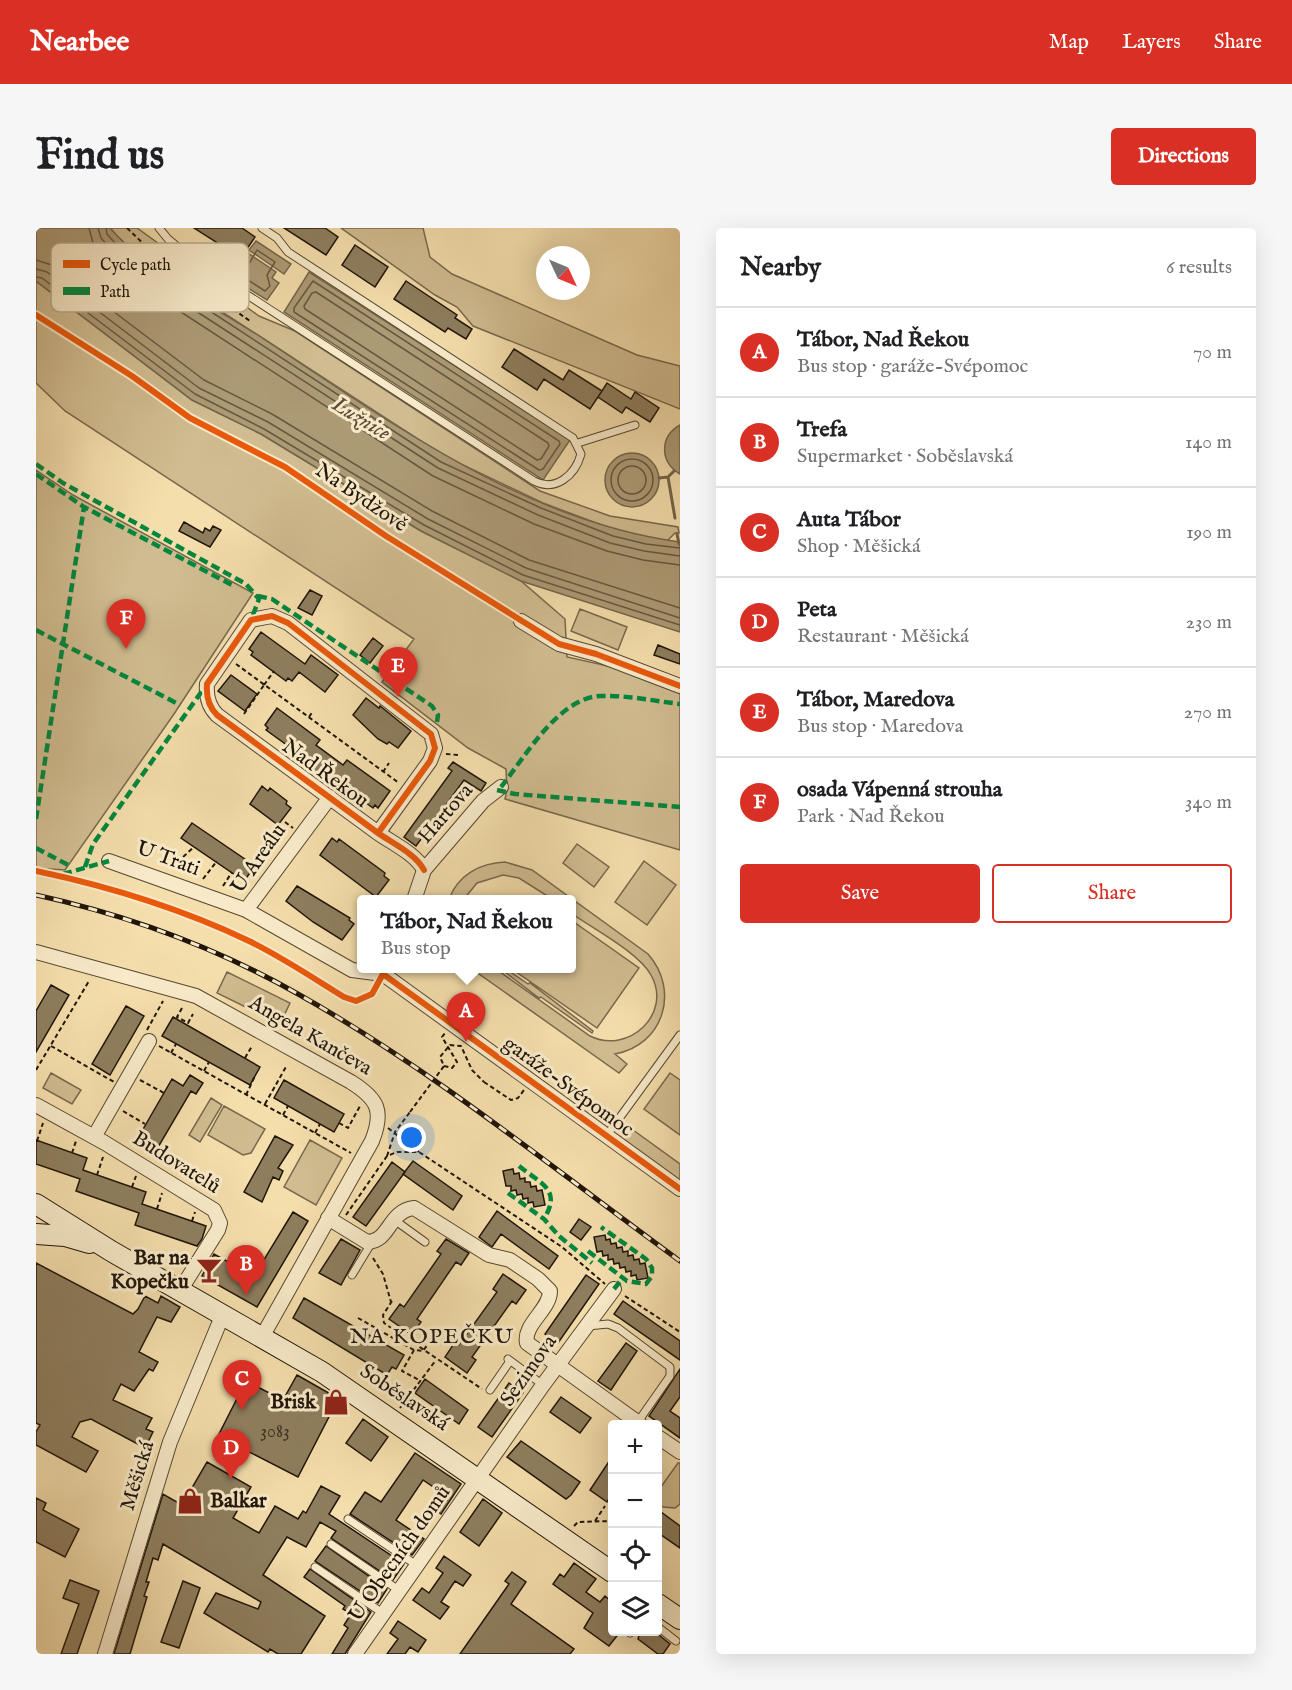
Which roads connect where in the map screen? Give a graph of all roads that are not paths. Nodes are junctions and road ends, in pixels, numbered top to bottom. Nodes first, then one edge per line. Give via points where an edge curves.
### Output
1 (159, 228) edge
2 (262, 228) edge
3 (173, 243) edge
4 (249, 296) edge
5 (635, 426) dead end
6 (578, 443) junction
7 (521, 621) dead end
8 (680, 686) edge
9 (435, 748) joint
10 (501, 787) dead end
11 (330, 797) junction
12 (378, 833) junction
13 (109, 861) dead end
14 (424, 870) junction
15 (416, 895) edge
16 (246, 910) junction
17 (36, 952) edge
18 (357, 970) edge
19 (387, 973) edge
20 (680, 1035) edge
21 (149, 1041) road end
22 (36, 1106) edge
23 (607, 1136) junction
24 (94, 1137) junction
25 (680, 1189) edge
26 (36, 1204) edge
27 (393, 1219) junction
28 (334, 1222) junction
29 (36, 1234) edge
30 (425, 1242) dead end
31 (371, 1248) junction
32 (111, 1251) junction
33 (352, 1275) dead end
34 (613, 1289) road end
35 (181, 1290) junction
36 (223, 1314) junction
37 (587, 1326) junction
38 (262, 1337) junction
39 (557, 1366) junction
40 (543, 1385) junction
41 (490, 1390) road end
42 (632, 1420) edge
43 (641, 1420) edge
44 (662, 1440) edge
45 (680, 1452) edge
46 (480, 1479) junction
47 (348, 1519) dead end
48 (331, 1544) dead end
49 (418, 1566) junction
50 (315, 1567) dead end
51 (608, 1569) edge
52 (400, 1590) junction
53 (662, 1607) edge
54 (384, 1614) junction
55 (680, 1619) edge
56 (662, 1631) edge
57 (676, 1641) dead end
58 (105, 1654) edge
59 (355, 1654) edge

1 - 3 lane
2 - 6 lane via 288,252
4 - 6 lane via 534,481 549,486 561,482 581,457
5 - 6 lane
7 - 8 street via 559,644
9 - 11 street, Nad Řekou via 426,728 288,622 265,615 251,620 210,677 208,703 217,715
9 - 12 street, Hartova via 430,761
10 - 14 street, Hartova via 483,801
11 - 12 street, Nad Řekou
11 - 16 street, U Areálu
12 - 14 street, Nad Řekou
13 - 16 street, U Trati
14 - 15 street
16 - 18 street, U Areálu
17 - 28 street, Angela Kančeva via 196,996 359,1087 376,1105 378,1126
19 - 23 street, garáže-Svépomoc
20 - 23 lane
21 - 24 street
22 - 24 street, Budovatelů
23 - 25 street, garáže-Svépomoc
24 - 35 street, Budovatelů via 209,1206 218,1216 218,1230
26 - 32 main road, Soběslavská
27 - 30 lane
27 - 31 street
27 - 39 street via 403,1210 418,1209 489,1255 510,1260 546,1285 550,1295 526,1335 529,1346
28 - 31 street via 368,1242
28 - 38 street
29 - 32 main road via 66,1236
31 - 33 lane
32 - 35 main road, Soběslavská
34 - 37 street, Sezimova
35 - 36 main road, Soběslavská
36 - 38 main road, Soběslavská
36 - 58 street, Měšická via 170,1442
37 - 39 street, Sezimova
37 - 43 lane via 608,1324 618,1328 670,1367 670,1376
38 - 46 main road, Soběslavská via 322,1372
39 - 40 street, Sezimova
39 - 42 street
40 - 41 lane via 509,1360
40 - 46 street, Sezimova
44 - 45 street
46 - 49 street, U Obecních domů
46 - 51 main road, Soběslavská
47 - 49 lane
48 - 52 lane
49 - 52 street, U Obecních domů
50 - 54 lane
52 - 54 street, U Obecních domů
53 - 55 main road
54 - 59 street, U Obecních domů
56 - 57 lane

